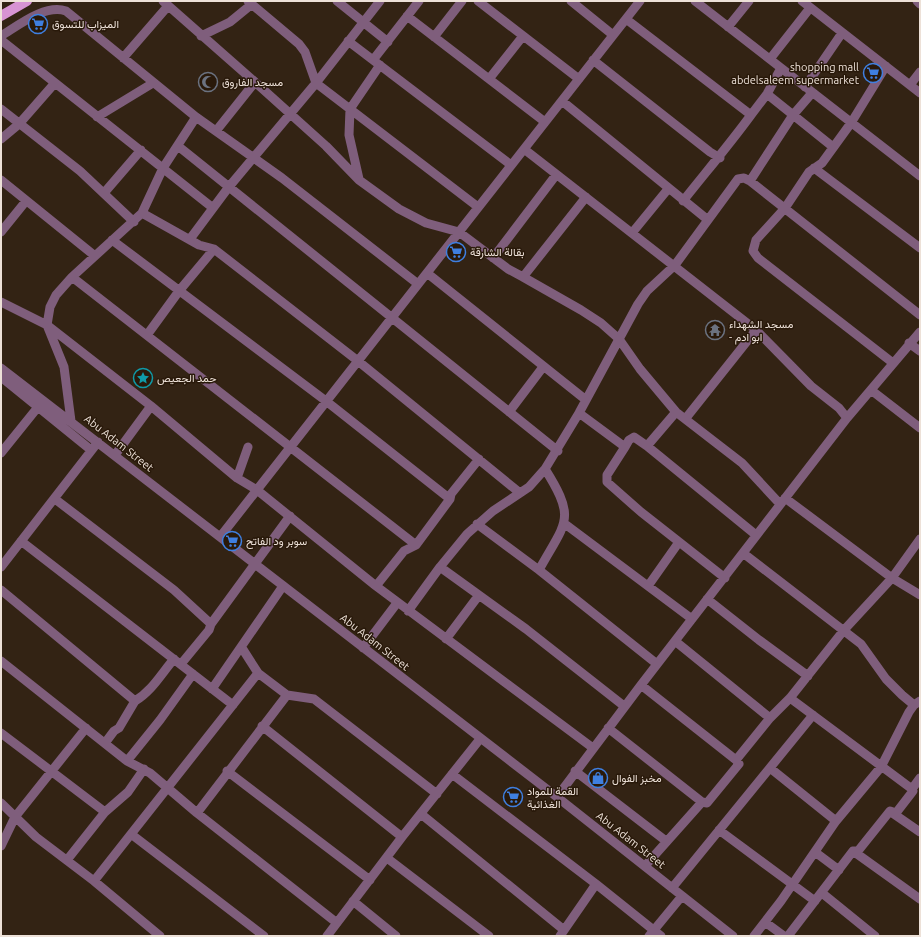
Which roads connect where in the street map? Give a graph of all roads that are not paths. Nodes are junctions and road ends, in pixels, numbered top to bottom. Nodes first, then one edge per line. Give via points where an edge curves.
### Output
1 (27, 1) edge
2 (337, 1) edge
3 (380, 1) edge
4 (419, 1) edge
5 (462, 1) edge
6 (571, 1) edge
7 (640, 1) edge
8 (695, 1) edge
9 (749, 1) edge
10 (802, 1) edge
11 (917, 1) edge
12 (482, 2) edge
13 (166, 3) edge
14 (250, 3) edge
15 (920, 4) edge
16 (810, 8) junction
17 (1, 16) edge
18 (407, 16) junction
19 (626, 19) junction
20 (363, 23) junction
21 (728, 28) junction
22 (842, 33) junction
23 (613, 35) junction
24 (1, 36) edge
25 (202, 36) junction
26 (523, 36) junction
27 (434, 37) junction
28 (1, 40) edge
29 (348, 41) junction
30 (388, 42) junction
31 (123, 58) junction
32 (593, 60) junction
33 (770, 60) junction
34 (377, 63) junction
35 (886, 66) junction
36 (781, 68) junction
37 (920, 72) edge
38 (489, 79) junction
39 (579, 79) junction
40 (255, 82) junction
41 (153, 83) junction
42 (316, 83) junction
43 (54, 84) junction
44 (910, 85) junction
45 (805, 87) junction
46 (812, 93) junction
47 (920, 93) edge
48 (767, 94) junction
49 (562, 101) junction
50 (1, 109) edge
51 (350, 109) junction
52 (290, 113) junction
53 (751, 115) junction
54 (793, 115) junction
55 (97, 117) junction
56 (196, 117) junction
57 (545, 122) junction
58 (851, 123) junction
59 (19, 124) junction
60 (216, 131) junction
61 (1, 139) edge
62 (178, 146) junction
63 (833, 147) junction
64 (524, 148) junction
65 (141, 150) junction
66 (253, 158) junction
67 (720, 158) junction
68 (511, 165) junction
69 (163, 168) junction
70 (814, 168) junction
71 (556, 175) junction
72 (920, 176) edge
73 (1, 180) edge
74 (359, 180) junction
75 (750, 182) junction
76 (228, 188) junction
77 (668, 189) junction
78 (104, 193) junction
79 (586, 197) junction
80 (26, 201) junction
81 (683, 201) junction
82 (478, 207) junction
83 (213, 208) junction
84 (785, 208) junction
85 (142, 213) junction
86 (708, 220) junction
87 (134, 222) junction
88 (1, 232) edge
89 (459, 232) junction
90 (632, 233) junction
91 (190, 239) junction
92 (112, 240) junction
93 (920, 248) edge
94 (214, 249) junction
95 (95, 256) junction
96 (493, 258) junction
97 (675, 265) junction
98 (427, 273) junction
99 (72, 276) junction
100 (523, 277) junction
101 (418, 284) junction
102 (179, 291) junction
103 (1, 302) edge
104 (920, 315) edge
105 (392, 318) junction
106 (47, 325) junction
107 (756, 330) junction
108 (920, 332) edge
109 (146, 335) junction
110 (619, 339) junction
111 (909, 343) junction
112 (920, 351) edge
113 (358, 361) junction
114 (893, 363) junction
115 (544, 367) junction
116 (1, 368) edge
117 (1, 376) edge
118 (871, 390) junction
119 (586, 400) junction
120 (326, 401) junction
121 (151, 406) junction
122 (38, 407) junction
123 (509, 412) junction
124 (676, 412) junction
125 (579, 413) junction
126 (686, 418) junction
127 (847, 418) junction
128 (71, 421) junction
129 (920, 428) edge
130 (98, 442) junction
131 (647, 446) junction
132 (248, 447) dead end
133 (291, 447) junction
134 (625, 447) junction
135 (91, 450) junction
136 (558, 451) junction
137 (1, 453) edge
138 (115, 455) junction
139 (479, 459) junction
140 (545, 469) junction
141 (237, 478) junction
142 (257, 490) junction
143 (520, 493) junction
144 (450, 498) junction
145 (55, 499) junction
146 (783, 501) junction
147 (290, 516) junction
148 (477, 524) junction
149 (565, 524) junction
150 (756, 535) junction
151 (220, 537) junction
152 (920, 539) edge
153 (21, 541) junction
154 (680, 542) junction
155 (416, 545) junction
156 (743, 553) junction
157 (254, 563) junction
158 (1, 567) edge
159 (440, 567) junction
160 (539, 570) junction
161 (725, 578) junction
162 (892, 578) junction
163 (283, 586) junction
164 (376, 586) junction
165 (648, 586) junction
166 (1, 590) edge
167 (479, 595) junction
168 (920, 595) edge
169 (707, 599) junction
170 (398, 603) junction
171 (408, 611) junction
172 (692, 619) junction
173 (211, 624) junction
174 (844, 630) junction
175 (446, 639) junction
176 (675, 641) junction
177 (242, 648) junction
178 (363, 648) junction
179 (1, 661) edge
180 (178, 661) junction
181 (657, 664) junction
182 (258, 673) junction
183 (193, 674) junction
184 (808, 676) junction
185 (640, 685) junction
186 (212, 689) junction
187 (287, 695) junction
188 (790, 698) junction
189 (135, 701) junction
190 (917, 703) edge
191 (233, 704) junction
192 (624, 706) junction
193 (813, 715) junction
194 (770, 718) junction
195 (262, 726) junction
196 (86, 728) junction
197 (608, 728) junction
198 (1, 733) edge
199 (480, 739) junction
200 (105, 743) junction
201 (593, 748) junction
202 (736, 760) junction
203 (127, 761) junction
204 (881, 767) junction
205 (770, 768) junction
206 (144, 769) junction
207 (51, 771) junction
208 (575, 771) junction
209 (227, 772) junction
210 (452, 774) junction
211 (920, 778) edge
212 (168, 787) junction
213 (912, 789) junction
214 (437, 794) junction
215 (557, 797) junction
216 (702, 802) junction
217 (1, 803) edge
218 (890, 811) junction
219 (105, 812) junction
220 (196, 813) junction
221 (421, 814) junction
222 (15, 816) junction
223 (836, 821) junction
224 (719, 830) junction
225 (920, 832) edge
226 (131, 834) junction
227 (402, 837) junction
228 (666, 841) junction
229 (1, 846) edge
230 (854, 851) junction
231 (815, 852) junction
232 (387, 858) junction
233 (67, 860) junction
234 (646, 866) junction
235 (839, 870) junction
236 (370, 880) junction
237 (94, 881) junction
238 (596, 884) junction
239 (793, 884) junction
240 (672, 888) junction
241 (822, 893) junction
242 (682, 896) junction
243 (920, 899) edge
244 (353, 901) junction
245 (815, 901) junction
246 (765, 922) junction
247 (337, 923) junction
248 (562, 933) edge
249 (655, 934) edge
250 (160, 936) edge
251 (264, 936) edge
252 (327, 936) edge
253 (396, 936) edge
254 (489, 936) edge
255 (733, 936) edge
256 (754, 936) edge
257 (784, 936) edge
258 (788, 936) edge
259 (875, 936) edge

1 - 17 main road
2 - 20 street
3 - 20 street
4 - 18 street
5 - 27 street
6 - 23 street
7 - 19 street
8 - 21 street
9 - 21 street
10 - 16 street
11 - 15 street
12 - 26 street
13 - 25 street
13 - 31 street
14 - 25 street via 230,22
14 - 42 street via 299,44 305,52
16 - 22 street
16 - 33 street
18 - 27 street
18 - 30 street
19 - 23 street
19 - 53 street
20 - 29 street
20 - 30 street
21 - 33 street
22 - 35 street
22 - 45 street
23 - 32 street
24 - 31 street via 40,14 60,9 66,11
25 - 40 street
26 - 38 street
26 - 39 street
27 - 38 street
28 - 43 street
29 - 34 street
29 - 42 street
30 - 34 street
31 - 41 street
32 - 39 street
32 - 67 street
33 - 36 street
34 - 51 street
34 - 68 street
35 - 44 street
35 - 58 street
36 - 45 street
36 - 48 street
37 - 44 street
38 - 57 street
39 - 49 street
40 - 52 street
40 - 60 street
41 - 55 street
41 - 56 street
42 - 51 street
42 - 52 street
43 - 55 street
43 - 59 street
44 - 47 street
45 - 46 street
46 - 54 street
46 - 58 street
48 - 53 street
48 - 54 street
49 - 57 street
49 - 77 street
50 - 59 street
51 - 74 street via 349,135
51 - 82 street
52 - 66 street
52 - 74 street
53 - 67 street
54 - 63 street
54 - 75 street
55 - 65 street
56 - 60 street
56 - 62 street
57 - 64 street
58 - 63 street
58 - 72 street
59 - 61 street
59 - 78 street
60 - 66 street
62 - 69 street
62 - 76 street
63 - 70 street via 822,163
64 - 68 street
64 - 71 street
65 - 69 street
65 - 78 street
66 - 76 street
66 - 101 street
67 - 81 street
68 - 82 street
69 - 83 street
69 - 85 street
70 - 84 street via 806,175
70 - 93 street
71 - 79 street
71 - 96 street
73 - 80 street
74 - 89 street via 399,210 426,223
75 - 84 street
75 - 86 street via 744,178 735,181
76 - 83 street
76 - 105 street
77 - 81 street
77 - 90 street
78 - 87 street
79 - 90 street
79 - 100 street
80 - 88 street
80 - 95 street
81 - 86 street
82 - 89 street
83 - 91 street
84 - 104 street
84 - 114 street via 756,240 753,248 755,256
85 - 87 street
85 - 91 street
86 - 97 street
87 - 92 street
89 - 96 street
89 - 98 street
90 - 97 street
91 - 94 street via 199,245
92 - 95 street
92 - 102 street
94 - 102 street
94 - 113 street
95 - 99 street
96 - 100 street
97 - 107 street
97 - 110 street via 647,291
98 - 101 street
98 - 115 street
99 - 106 street via 56,295 50,307
99 - 109 street
100 - 110 street via 581,310
101 - 105 street
102 - 109 street
102 - 120 street
103 - 106 street
105 - 113 street
105 - 123 street
106 - 121 street
106 - 128 street via 64,367
107 - 126 street
107 - 127 street via 811,386 839,408
108 - 111 street
109 - 133 street
110 - 119 street
110 - 124 street via 653,386
111 - 112 street
111 - 114 street
113 - 120 street
113 - 139 street
114 - 118 street
115 - 119 street
115 - 123 street
116 - 128 street, Abu Adam Street
117 - 122 street
118 - 127 street
118 - 129 street
119 - 125 street
120 - 133 street
120 - 144 street
121 - 138 street
121 - 141 street
122 - 135 street
122 - 137 street
123 - 136 street
124 - 126 street
124 - 131 street
125 - 134 street
125 - 136 street
126 - 146 street via 742,463
127 - 146 street
128 - 130 street, Abu Adam Street
130 - 135 street
130 - 138 street, Abu Adam Street
131 - 134 street via 634,438 629,440
131 - 150 street
132 - 141 street
133 - 142 street
133 - 155 street
134 - 154 street via 607,475 607,482
135 - 145 street
136 - 140 street
138 - 151 street, Abu Adam Street
139 - 143 street
139 - 144 street
140 - 143 street
140 - 149 street via 561,494 565,506
141 - 142 street
142 - 147 street
142 - 151 street
143 - 148 street
144 - 155 street
145 - 153 street
145 - 173 street via 174,590
146 - 150 street
146 - 162 street
147 - 157 street
147 - 164 street
148 - 159 street
148 - 160 street
149 - 160 street
149 - 165 street
150 - 156 street
151 - 157 street, Abu Adam Street
152 - 162 street
153 - 158 street
153 - 180 street
154 - 161 street
154 - 165 street
155 - 164 street via 404,551
156 - 161 street
156 - 174 street
157 - 163 street, Abu Adam Street
157 - 173 street
159 - 167 street
159 - 171 street
160 - 181 street
161 - 169 street
162 - 168 street
162 - 174 street
163 - 177 street
163 - 178 street, Abu Adam Street
164 - 170 street
165 - 172 street
166 - 189 street
167 - 175 street
167 - 192 street
169 - 172 street
169 - 184 street
170 - 171 street
170 - 178 street
171 - 175 street
172 - 176 street
173 - 180 street via 209,630
174 - 184 street
174 - 190 street via 861,644 886,679 902,695
175 - 201 street
176 - 181 street
176 - 194 street
177 - 182 street
177 - 186 street
178 - 199 street, Abu Adam Street
179 - 196 street
180 - 183 street
180 - 189 street via 153,688
181 - 185 street
182 - 187 street
182 - 191 street
183 - 186 street
183 - 203 street
184 - 188 street
185 - 192 street
185 - 202 street
186 - 191 street
187 - 195 street
187 - 214 street via 314,700
188 - 193 street
188 - 194 street
189 - 200 street via 119,728
190 - 204 street
191 - 212 street
192 - 197 street
193 - 204 street
193 - 205 street
194 - 202 street
195 - 209 street
195 - 227 street
196 - 200 street
196 - 207 street
197 - 201 street
197 - 216 street
198 - 207 street
199 - 210 street
199 - 215 street, Abu Adam Street
200 - 203 street
201 - 208 street
202 - 216 street via 739,764 707,803
203 - 206 street
204 - 213 street
204 - 223 street
205 - 223 street
205 - 224 street
206 - 212 street
206 - 219 street via 128,792
207 - 219 street
207 - 222 street
208 - 215 street
208 - 228 street
209 - 220 street
209 - 236 street
210 - 214 street
210 - 238 street
211 - 213 street
212 - 220 street
212 - 226 street
213 - 218 street via 896,813
214 - 221 street
215 - 234 street, Abu Adam Street
216 - 228 street
217 - 222 street
218 - 225 street
218 - 230 street via 858,851
219 - 233 street
220 - 247 street
221 - 227 street
221 - 248 street
222 - 229 street
222 - 233 street via 36,837
223 - 231 street
224 - 239 street
224 - 240 street
226 - 237 street
226 - 251 street
227 - 232 street
228 - 234 street
230 - 235 street
230 - 243 street
231 - 235 street
231 - 239 street
232 - 236 street
232 - 254 street
233 - 237 street
234 - 240 street, Abu Adam Street
235 - 241 street
236 - 244 street
237 - 250 street
238 - 248 street
238 - 249 street
239 - 245 street
239 - 246 street
240 - 242 street, Abu Adam Street
241 - 245 street
241 - 259 street
242 - 249 street
242 - 255 street, Abu Adam Street
244 - 247 street
244 - 253 street
245 - 258 street
246 - 256 street
246 - 257 street
247 - 252 street

